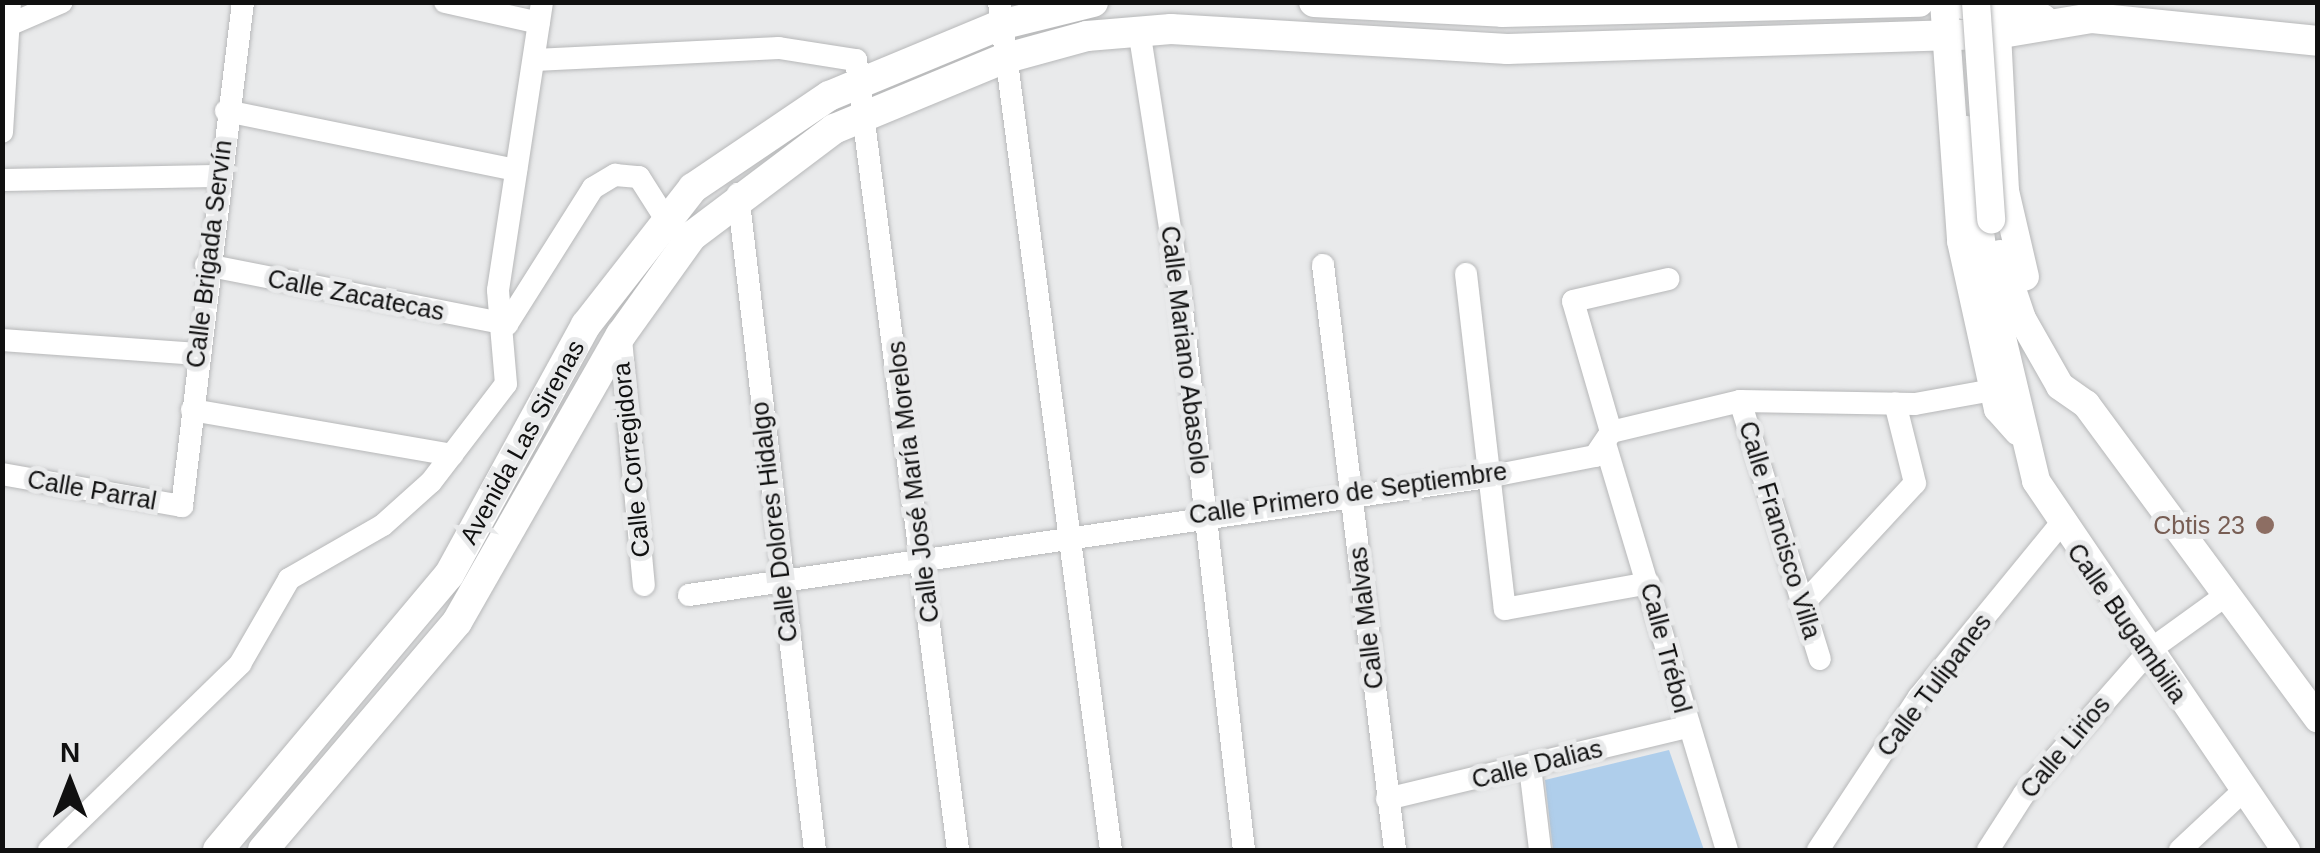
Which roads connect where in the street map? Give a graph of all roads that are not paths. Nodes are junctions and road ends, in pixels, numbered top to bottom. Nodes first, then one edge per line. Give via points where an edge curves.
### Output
1 (10, 2) edge
2 (62, 2) edge
3 (242, 2) edge
4 (445, 2) edge
5 (1094, 2) edge
6 (1314, 2) edge
7 (1919, 2) edge
8 (1944, 2) edge
9 (1953, 2) edge
10 (1965, 2) edge
11 (1722, 5) edge
12 (1502, 7) edge
13 (1992, 12) edge
14 (540, 13) edge
15 (999, 14) edge
16 (4, 28) edge
17 (1139, 30) junction
18 (1943, 33) junction
19 (2318, 41) edge
20 (1507, 49) junction
21 (1004, 59) junction
22 (535, 60) junction
23 (864, 80) junction
24 (1995, 95) junction
25 (1946, 96) junction
26 (226, 111) junction
27 (869, 114) junction
28 (2, 132) edge
29 (516, 170) junction
30 (216, 176) junction
31 (2, 180) edge
32 (738, 194) junction
33 (664, 218) junction
34 (206, 266) junction
35 (1323, 266) dead end
36 (1466, 274) dead end
37 (1668, 279) dead end
38 (506, 324) junction
39 (620, 335) junction
40 (2, 340) edge
41 (197, 354) junction
42 (2004, 384) junction
43 (1740, 401) junction
44 (1895, 403) junction
45 (2086, 404) junction
46 (192, 410) junction
47 (1608, 439) junction
48 (452, 454) junction
49 (2, 474) edge
50 (1487, 477) junction
51 (1352, 492) junction
52 (182, 506) joint
53 (1205, 512) junction
54 (2058, 526) junction
55 (1069, 532) junction
56 (922, 557) junction
57 (781, 582) junction
58 (1649, 583) junction
59 (644, 584) dead end
60 (689, 595) dead end
61 (2225, 596) junction
62 (1802, 605) junction
63 (2150, 650) junction
64 (1820, 659) dead end
65 (2318, 719) edge
66 (1688, 727) junction
67 (1530, 767) junction
68 (2244, 791) junction
69 (1387, 799) junction
70 (49, 850) edge
71 (218, 850) edge
72 (263, 850) edge
73 (815, 850) edge
74 (958, 850) edge
75 (1111, 850) edge
76 (1244, 850) edge
77 (1395, 850) edge
78 (1540, 850) edge
79 (1727, 850) edge
80 (1818, 850) edge
81 (1988, 850) edge
82 (2180, 850) edge
83 (2286, 850) edge

1 - 16 street
2 - 16 street
3 - 26 street, Calle Brigada Servín
4 - 14 street
5 - 15 main road, Avenida Las Sirenas
6 - 12 main road
7 - 11 main road
8 - 18 street
9 - 13 main road
10 - 42 street via 1972,181
11 - 12 main road
12 - 20 street
13 - 18 main road, Avenida Las Sirenas
13 - 19 main road via 2045,20 2158,21
13 - 24 street
13 - 45 street, bridge via 1990,219 2047,366
14 - 22 street
15 - 21 street
15 - 23 main road, Avenida Las Sirenas
16 - 28 street
17 - 20 main road, Avenida Las Sirenas
17 - 21 main road, Avenida Las Sirenas
17 - 53 street, Calle Mariano Abasolo
18 - 20 main road, Avenida Las Sirenas
18 - 25 street
21 - 27 main road, Avenida Las Sirenas
21 - 55 street
22 - 23 street via 684,48 848,54
22 - 29 street
23 - 27 street, Calle José María Morelos
23 - 33 main road, Avenida Las Sirenas via 732,156
24 - 25 street
24 - 45 street via 2019,262
25 - 42 street via 1961,241
26 - 29 street
26 - 30 street, Calle Brigada Servín
27 - 32 main road, Avenida Las Sirenas
27 - 56 street, Calle José María Morelos
29 - 38 street via 498,290
30 - 31 street
30 - 34 street, Calle Brigada Servín
32 - 39 main road, Avenida Las Sirenas via 670,262
32 - 57 street, Calle Dolores Hidalgo
33 - 38 street via 638,177 614,175 593,188
33 - 71 main road, Avenida Las Sirenas via 586,325 448,574
34 - 38 street, Calle Zacatecas
34 - 41 street, Calle Brigada Servín
35 - 51 street, Calle Malvas
36 - 50 street
37 - 47 street, Calle Trébol via 1573,301
38 - 48 street via 506,384
39 - 59 street, Calle Corregidora
39 - 72 main road, Avenida Las Sirenas via 457,622
40 - 41 street
41 - 46 street, Calle Brigada Servín
42 - 44 street, Calle Primero de Septiembre
42 - 54 street, Calle Bugambilia via 2023,404 2018,431
43 - 44 street, Calle Primero de Septiembre
43 - 47 street, Calle Primero de Septiembre
43 - 62 street, Calle Francisco Villa
44 - 62 street via 1915,484
45 - 61 street
46 - 48 street
46 - 52 street, Calle Brigada Servín
47 - 50 street, Calle Primero de Septiembre
47 - 58 street, Calle Trébol
48 - 70 street via 383,526 289,578 240,664
49 - 52 street, Calle Parral
50 - 51 street, Calle Primero de Septiembre
50 - 58 street via 1506,609
51 - 53 street, Calle Primero de Septiembre
51 - 69 street, Calle Malvas
53 - 55 street, Calle Primero de Septiembre
53 - 76 street, Calle Mariano Abasolo
54 - 63 street, Calle Bugambilia
54 - 80 street, Calle Tulipanes via 1918,697
55 - 56 street, Calle Primero de Septiembre
55 - 75 street
56 - 57 street, Calle Primero de Septiembre
56 - 74 street, Calle José María Morelos
57 - 60 street, Calle Primero de Septiembre
57 - 73 street, Calle Dolores Hidalgo
58 - 66 street, Calle Trébol
61 - 63 street, Calle Lirios
61 - 65 street
62 - 64 street, Calle Francisco Villa
63 - 68 street, Calle Bugambilia
63 - 81 street, Calle Lirios via 2035,780
66 - 67 street, Calle Dalias
66 - 79 street, Calle Trébol
67 - 69 street, Calle Dalias
67 - 78 street
68 - 82 street
68 - 83 street, Calle Bugambilia
69 - 77 street, Calle Malvas

